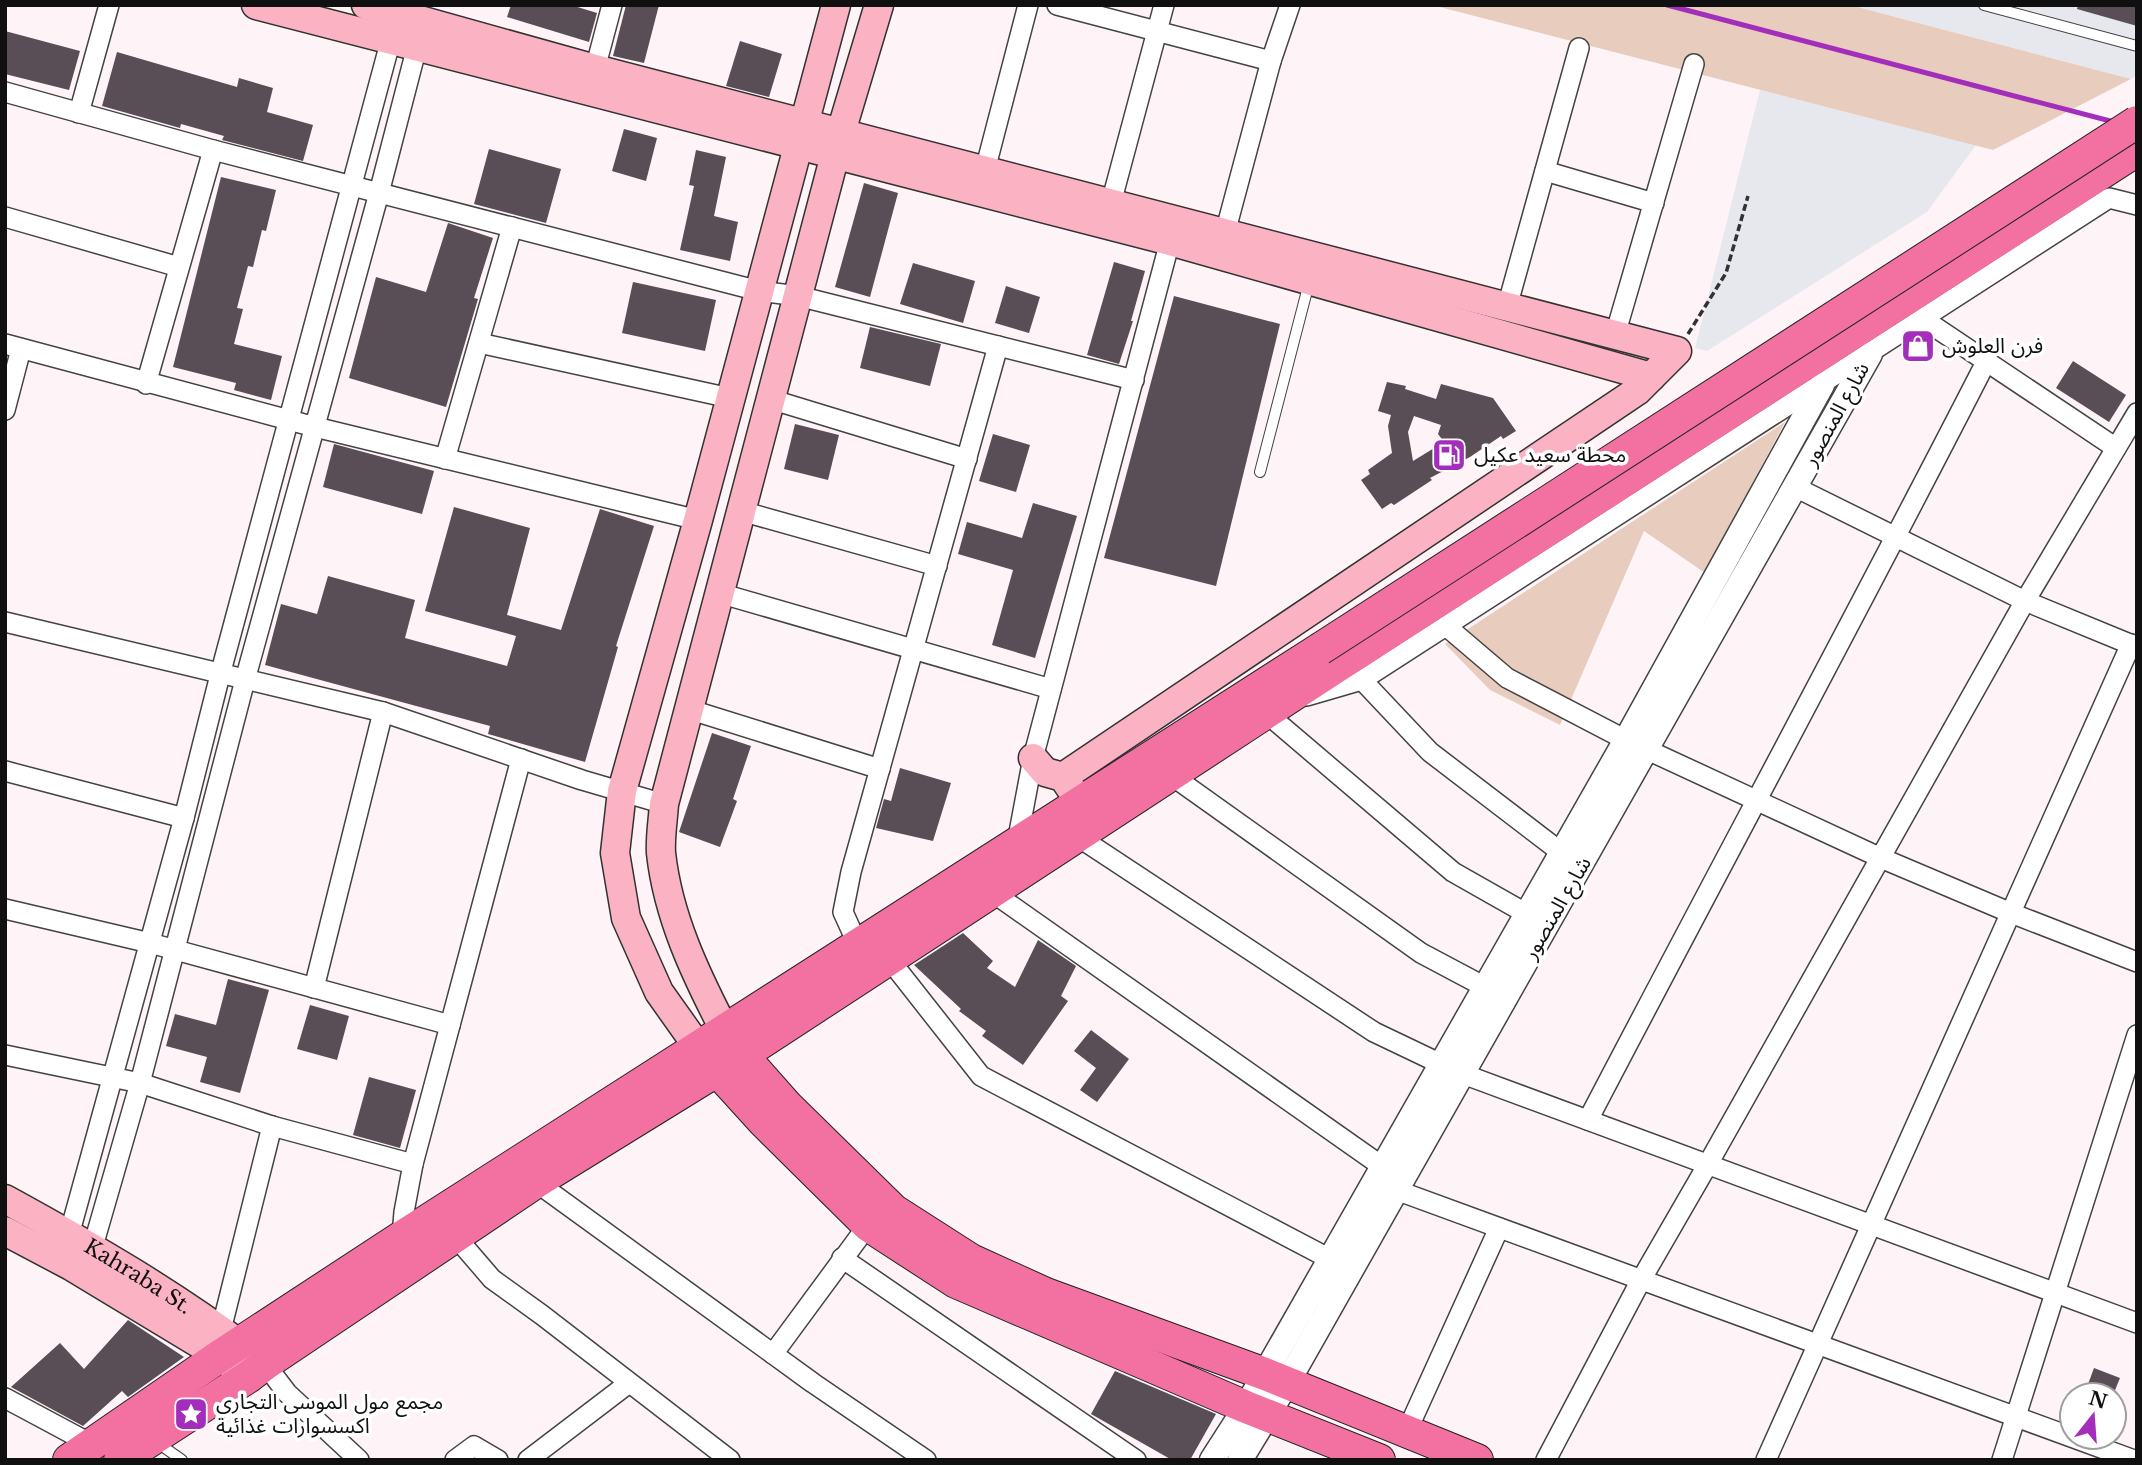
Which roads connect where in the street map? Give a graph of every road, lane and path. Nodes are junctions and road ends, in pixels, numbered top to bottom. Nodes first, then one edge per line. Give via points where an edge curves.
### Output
1 (109, 5) edge
2 (256, 5) edge
3 (366, 5) edge
4 (612, 5) edge
5 (836, 5) edge
6 (879, 5) edge
7 (1028, 5) edge
8 (1057, 5) edge
9 (1164, 5) edge
10 (1290, 5) edge
11 (1984, 5) edge
12 (408, 23) edge
13 (1156, 30) junction
14 (2137, 47) edge
15 (1579, 48) dead end
16 (1271, 61) junction
17 (1694, 64) dead end
18 (595, 69) junction
19 (5, 92) edge
20 (79, 113) junction
21 (2137, 122) edge
22 (801, 134) junction
23 (838, 143) junction
24 (213, 150) junction
25 (2137, 150) edge
26 (985, 170) junction
27 (1545, 171) junction
28 (352, 186) junction
29 (379, 193) junction
30 (1748, 197) dead end
31 (1111, 203) junction
32 (1654, 203) junction
33 (2137, 205) edge
34 (5, 217) edge
35 (512, 227) junction
36 (1225, 233) junction
37 (1170, 242) junction
38 (179, 267) junction
39 (1310, 280) junction
40 (759, 290) junction
41 (798, 296) junction
42 (1507, 307) junction
43 (1923, 320) junction
44 (1615, 335) junction
45 (478, 342) junction
46 (13, 346) edge
47 (998, 346) junction
48 (1677, 351) junction
49 (1870, 354) junction
50 (1986, 362) junction
51 (1651, 377) junction
52 (1134, 380) junction
53 (146, 384) junction
54 (1822, 385) junction
55 (730, 398) junction
56 (770, 399) junction
57 (5, 410) edge
58 (2137, 413) edge
59 (289, 421) junction
60 (315, 428) junction
61 (2116, 448) junction
62 (445, 459) junction
63 (967, 459) junction
64 (1260, 472) dead end
65 (1795, 487) junction
66 (741, 510) junction
67 (698, 520) junction
68 (1896, 538) junction
69 (937, 566) junction
70 (719, 593) junction
71 (2025, 601) junction
72 (5, 622) edge
73 (1446, 626) junction
74 (2134, 646) edge
75 (914, 649) junction
76 (1339, 666) junction
77 (220, 675) junction
78 (245, 680) junction
79 (1051, 689) junction
80 (688, 709) junction
81 (1271, 709) junction
82 (383, 712) junction
83 (1637, 744) junction
84 (1033, 758) junction
85 (521, 759) junction
86 (880, 769) junction
87 (5, 771) edge
88 (1171, 775) junction
89 (1072, 790) junction
90 (622, 791) junction
91 (1756, 799) junction
92 (664, 804) junction
93 (184, 818) junction
94 (1077, 836) junction
95 (1017, 843) junction
96 (1562, 853) junction
97 (1881, 858) junction
98 (992, 892) junction
99 (5, 909) edge
100 (2011, 913) junction
101 (1527, 914) junction
102 (150, 943) junction
103 (858, 945) junction
104 (174, 950) junction
105 (888, 959) junction
106 (2137, 962) edge
107 (1485, 987) junction
108 (314, 988) junction
109 (450, 1025) junction
110 (2137, 1035) edge
111 (721, 1051) junction
112 (5, 1055) edge
113 (1452, 1069) junction
114 (113, 1077) junction
115 (140, 1083) junction
116 (1588, 1120) junction
117 (272, 1126) junction
118 (412, 1164) junction
119 (1708, 1164) junction
120 (1383, 1167) junction
121 (536, 1182) junction
122 (1396, 1190) junction
123 (5, 1199) edge
124 (1871, 1224) junction
125 (868, 1225) junction
126 (1499, 1228) junction
127 (5, 1231) edge
128 (456, 1236) junction
129 (402, 1237) junction
130 (77, 1255) junction
131 (842, 1258) junction
132 (1330, 1258) junction
133 (1641, 1280) junction
134 (2054, 1292) junction
135 (2137, 1323) edge
136 (1818, 1344) junction
137 (239, 1354) junction
138 (773, 1354) junction
139 (1276, 1378) junction
140 (629, 1383) junction
141 (5, 1398) edge
142 (1257, 1411) junction
143 (2017, 1417) junction
144 (1407, 1431) junction
145 (152, 1439) junction
146 (80, 1452) edge
147 (2137, 1453) edge
148 (358, 1459) edge
149 (121, 1460) edge
150 (182, 1460) edge
151 (455, 1460) edge
152 (498, 1460) edge
153 (528, 1460) edge
154 (730, 1460) edge
155 (926, 1460) edge
156 (1136, 1460) edge
157 (1212, 1460) edge
158 (1240, 1460) edge
159 (1379, 1460) edge
160 (1477, 1460) edge
161 (1546, 1460) edge
162 (1766, 1460) edge
163 (2002, 1460) edge
164 (2134, 1460) edge

1 - 20 street
2 - 12 main road
3 - 12 main road
4 - 18 street
5 - 22 main road
6 - 23 main road
7 - 26 street
8 - 13 street
9 - 13 street
10 - 16 street
11 - 14 lane
12 - 18 main road
12 - 22 main road
12 - 28 street
12 - 29 street
13 - 16 street
13 - 31 street
15 - 27 street
16 - 36 street
17 - 32 street
18 - 22 main road
19 - 20 street
20 - 24 street
21 - 76 main road, bridge
22 - 23 main road
22 - 40 main road
23 - 26 main road
23 - 37 main road
23 - 41 main road
24 - 28 street
24 - 38 street
25 - 76 main road
26 - 31 main road
27 - 32 street
27 - 42 street
28 - 29 street
28 - 59 street
29 - 35 street
29 - 60 street
30 - 48 path via 1726,274
31 - 36 main road
32 - 44 street
33 - 43 street via 2109,198
34 - 38 street
35 - 40 street
35 - 45 street
36 - 42 main road
37 - 39 main road
37 - 52 street
38 - 53 street
39 - 51 main road
39 - 64 lane
40 - 41 street
40 - 55 main road
41 - 47 street
41 - 56 main road
42 - 44 main road
43 - 49 street
43 - 50 street
44 - 48 main road
45 - 55 street
45 - 62 street
46 - 53 street
46 - 57 street
47 - 52 street
47 - 63 street
48 - 51 main road
49 - 54 street
49 - 65 street, شارع المنصور
50 - 61 street
50 - 68 street
51 - 89 main road
52 - 79 street
53 - 59 street
54 - 73 street
54 - 83 street, شارع المنصور
55 - 67 main road
56 - 63 street
56 - 66 main road
58 - 61 street
59 - 60 street
59 - 77 street
60 - 62 street
60 - 78 street
61 - 71 street
62 - 67 street
63 - 69 street
65 - 68 street
65 - 83 street, شارع المنصور
66 - 69 street
66 - 70 main road
67 - 90 main road
68 - 71 street
68 - 91 street
69 - 75 street
70 - 75 street
70 - 80 main road
71 - 74 street
71 - 97 street
72 - 77 street
73 - 76 street
73 - 83 street via 1507,678
74 - 100 street
75 - 79 street
75 - 86 street
76 - 81 main road
76 - 89 main road
76 - 96 street via 1430,752
77 - 78 street
77 - 93 street
78 - 82 street
78 - 104 street
79 - 84 street
80 - 86 street
80 - 92 main road
81 - 88 main road
81 - 101 street via 1454,872
82 - 85 street
82 - 108 street
83 - 91 street
83 - 96 street, شارع المنصور
83 - 113 street, شارع المنصور
84 - 89 main road
84 - 95 street
85 - 90 street
85 - 109 street
86 - 103 street via 843,912
87 - 93 street
88 - 94 main road
88 - 107 street via 1421,953
89 - 95 main road
90 - 92 street
90 - 111 main road via 615,853 626,918 659,992
91 - 97 street
91 - 116 street
92 - 111 main road via 661,851 671,908
93 - 102 street
94 - 98 main road
94 - 113 street via 1374,1032
95 - 103 main road
96 - 101 street, شارع المنصور
97 - 100 street
97 - 119 street
98 - 105 main road
98 - 120 street
99 - 102 street
100 - 106 street
100 - 124 street
101 - 107 street, شارع المنصور
102 - 104 street
102 - 114 street
103 - 111 main road
104 - 108 street
104 - 115 street
105 - 111 main road
105 - 132 street via 981,1076
107 - 113 street, شارع المنصور
108 - 109 street
109 - 118 street
110 - 134 street
111 - 121 main road
111 - 125 main road via 764,1122
111 - 129 main road
111 - 139 main road via 788,1107 893,1210 971,1260 1046,1294
112 - 114 street
113 - 116 street
113 - 120 street, شارع المنصور
113 - 122 street, شارع المنصور
114 - 115 street
114 - 130 street
115 - 117 street
115 - 130 street
116 - 119 street
117 - 118 street
117 - 137 street
118 - 129 street
119 - 124 street
119 - 133 street
120 - 132 street, شارع المنصور
121 - 128 main road
121 - 138 street
122 - 126 street
122 - 139 street, شارع المنصور
123 - 130 main road, Kahraba St.
124 - 134 street
124 - 136 street
125 - 131 street
125 - 142 main road via 956,1282
126 - 133 street
126 - 144 street
127 - 130 main road, Kahraba St.
128 - 137 main road
128 - 140 street via 492,1279
129 - 137 main road
130 - 137 main road, Kahraba St.
131 - 138 street
131 - 156 street
132 - 139 street, شارع المنصور
133 - 136 street
133 - 161 street
134 - 135 street
134 - 143 street
136 - 143 street
136 - 162 street
137 - 145 main road
137 - 146 main road
137 - 148 street
138 - 155 street
139 - 142 street, شارع المنصور
139 - 144 main road
140 - 153 street
140 - 154 street
141 - 146 street
142 - 157 street, شارع المنصور
142 - 158 street, شارع المنصور
142 - 159 main road
143 - 163 street
143 - 164 street
144 - 160 main road
145 - 149 main road
145 - 150 lane
147 - 164 street
151 - 152 street via 474,1446

